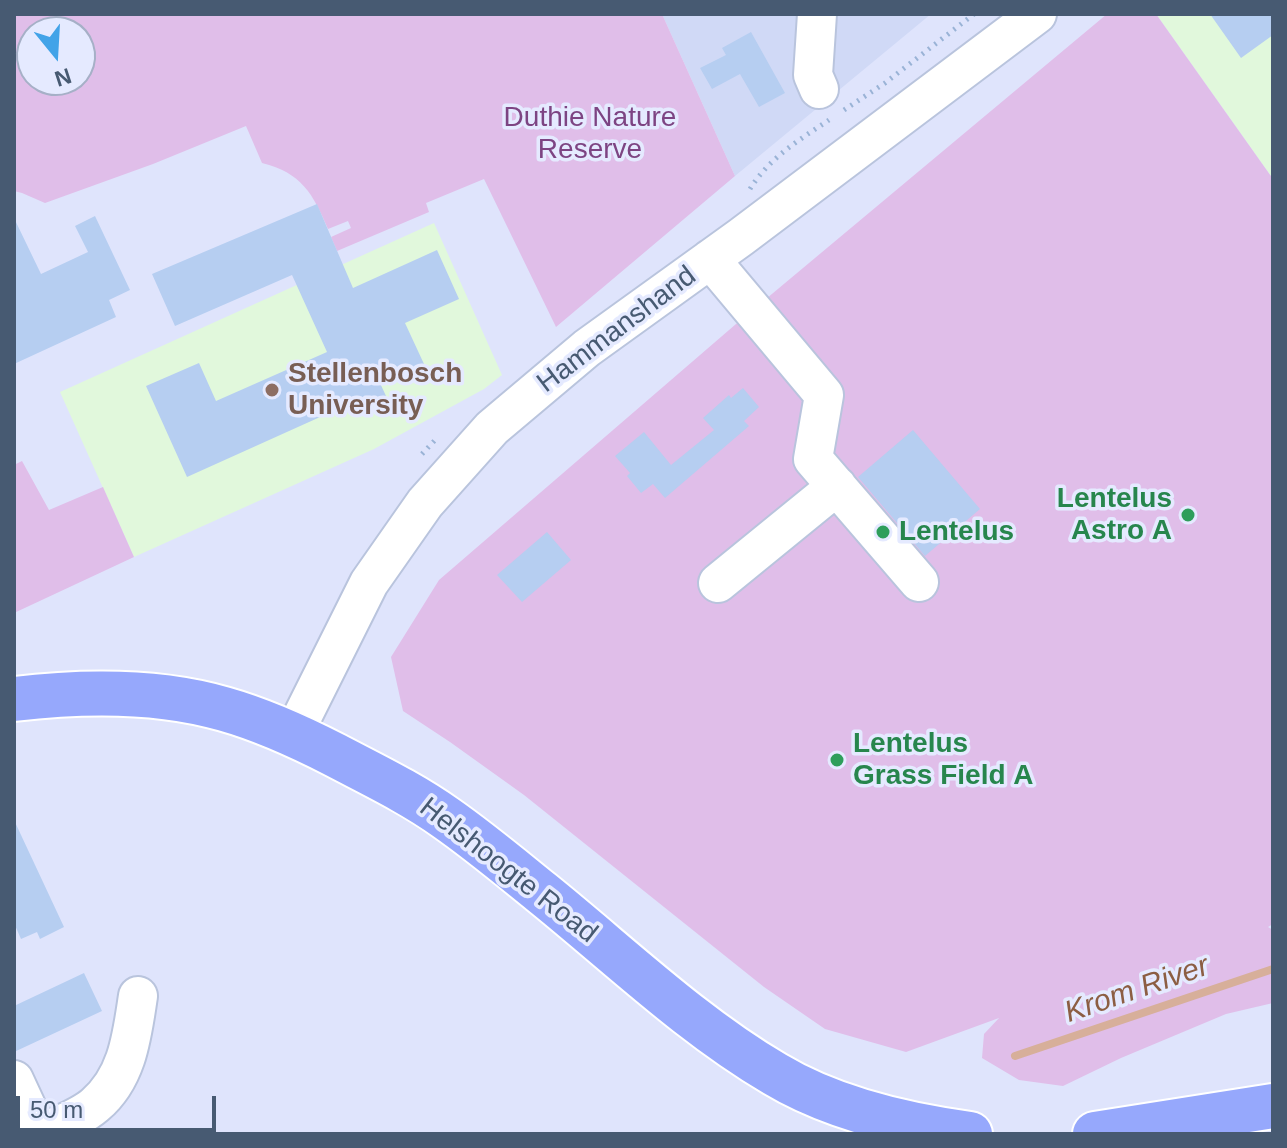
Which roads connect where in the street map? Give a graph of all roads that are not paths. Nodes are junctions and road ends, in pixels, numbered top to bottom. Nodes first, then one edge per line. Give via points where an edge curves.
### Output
1 (817, 14) edge
2 (1037, 14) edge
3 (819, 89) dead end
4 (710, 259) junction
5 (837, 486) junction
6 (919, 582) dead end
7 (718, 583) dead end
8 (14, 699) edge
9 (294, 733) junction
10 (138, 996) dead end
11 (14, 1080) edge
12 (1273, 1106) edge
13 (39, 1134) edge
14 (970, 1134) edge
15 (1095, 1134) edge

1 - 3 street via 813,75
2 - 4 street, Hammanshand
4 - 5 street via 824,395 813,459
4 - 9 street, Hammanshand via 551,378 492,428 435,492 369,583
5 - 6 street
5 - 7 street
8 - 9 main road, Helshoogte Road via 119,694 176,699
9 - 14 main road, Helshoogte Road via 445,817 688,1012 775,1074 868,1113
10 - 13 street via 125,1062 110,1089 95,1105
11 - 13 street
12 - 15 main road

